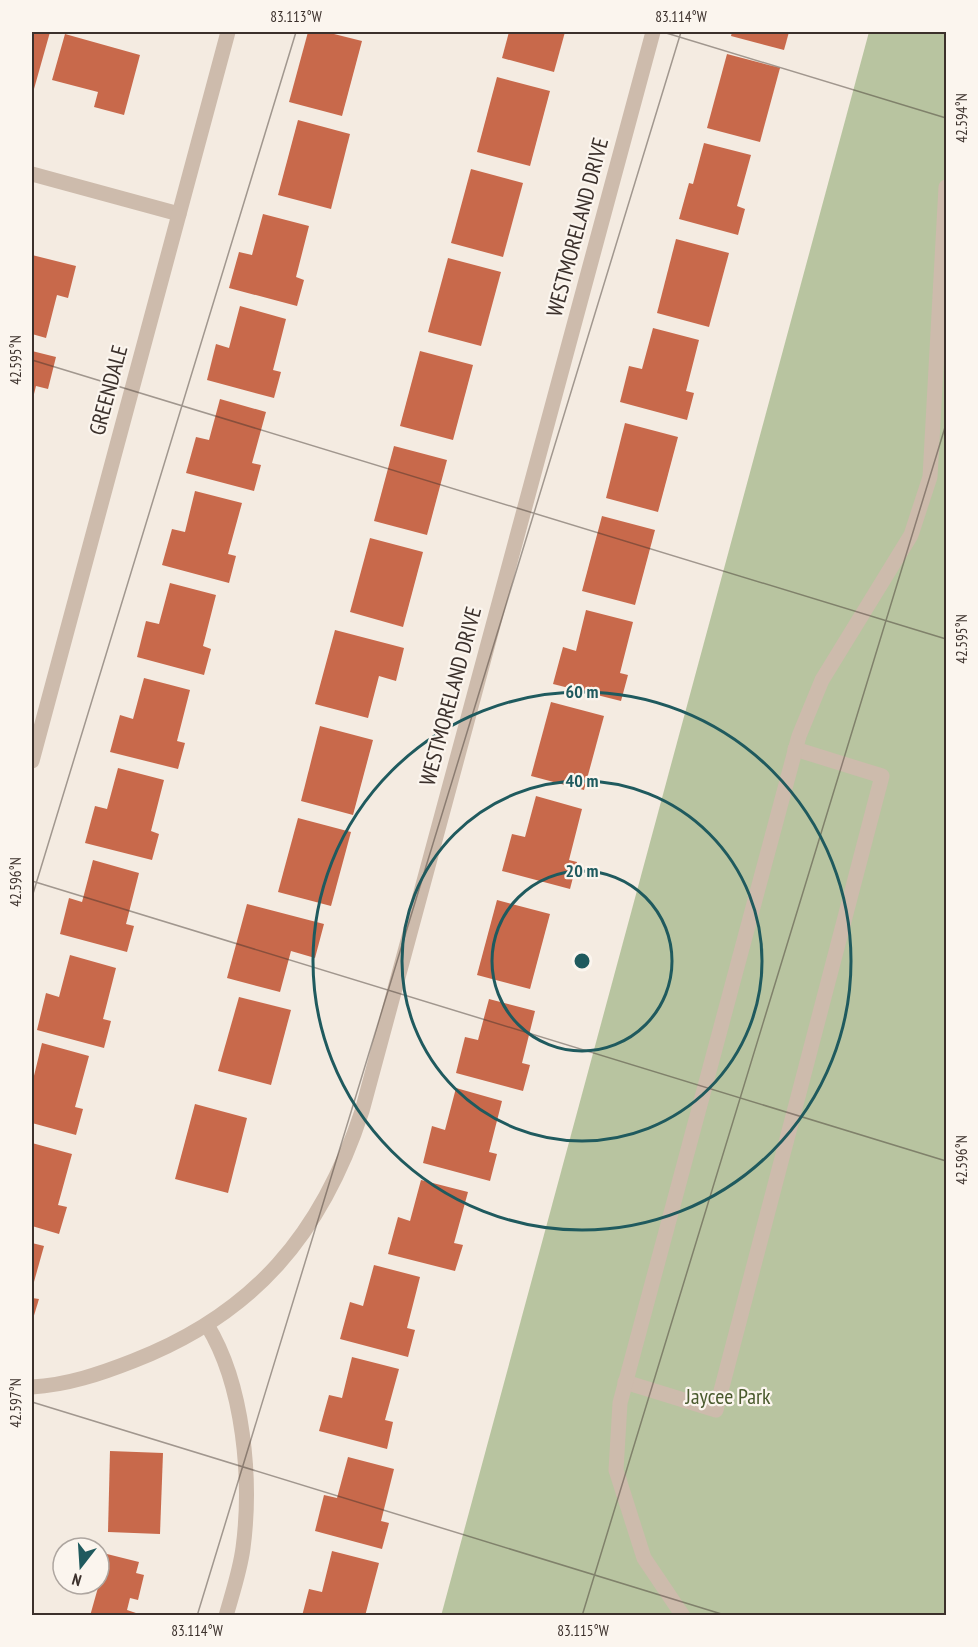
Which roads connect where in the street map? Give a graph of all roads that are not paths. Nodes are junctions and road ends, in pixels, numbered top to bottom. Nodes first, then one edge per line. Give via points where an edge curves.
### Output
1 (228, 32) edge
2 (653, 32) edge
3 (32, 174) edge
4 (946, 187) edge
5 (179, 214) junction
6 (795, 749) junction
7 (32, 761) edge
8 (207, 1325) junction
9 (626, 1382) junction
10 (32, 1386) edge
11 (226, 1616) edge
12 (683, 1616) edge

1 - 5 street, GREENDALE
2 - 8 street, WESTMORELAND DRIVE via 349,1152 331,1190 287,1254 254,1289
3 - 5 street
4 - 6 street via 930,477 911,535 822,680
5 - 7 street, GREENDALE
6 - 9 street
6 - 9 street via 882,776 716,1410
8 - 10 street, WESTMORELAND DRIVE via 116,1368 74,1381
8 - 11 street via 225,1361 242,1432 246,1471 243,1550
9 - 12 street via 620,1403 616,1470 644,1558

